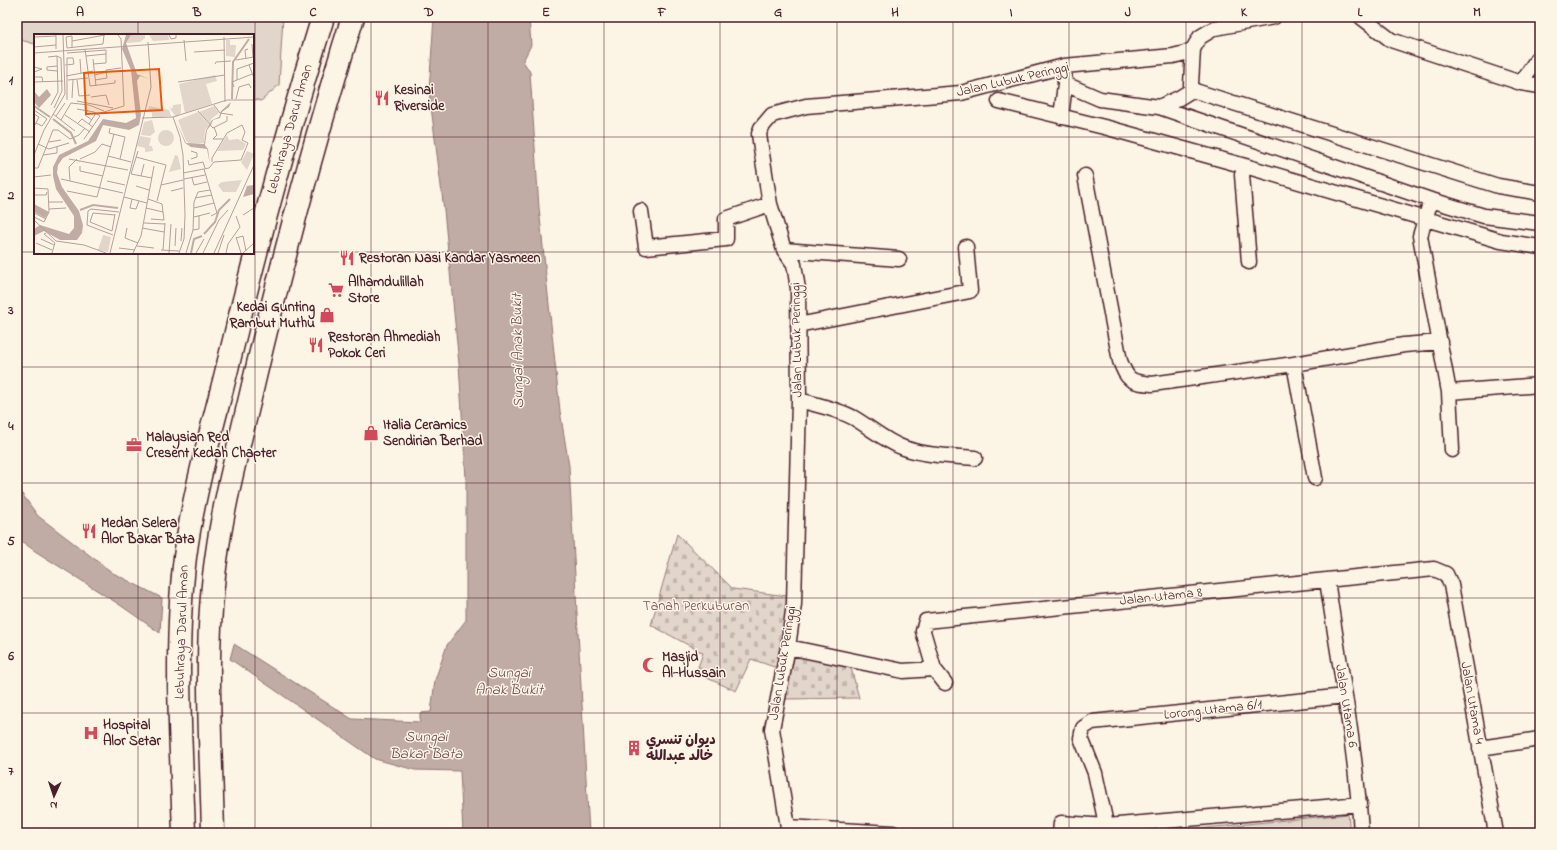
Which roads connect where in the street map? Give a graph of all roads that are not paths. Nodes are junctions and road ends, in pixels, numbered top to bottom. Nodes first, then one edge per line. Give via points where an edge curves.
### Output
1 (322, 17) edge
2 (353, 17) edge
3 (1274, 17) edge
4 (1361, 17) edge
5 (1193, 49) junction
6 (1540, 55) edge
7 (1064, 66) junction
8 (1521, 83) junction
9 (1065, 84) junction
10 (1540, 86) edge
11 (1192, 90) junction
12 (999, 101) dead end
13 (1159, 107) junction
14 (1061, 117) junction
15 (1245, 166) junction
16 (1085, 176) dead end
17 (1540, 193) edge
18 (1431, 200) junction
19 (770, 204) junction
20 (641, 211) dead end
21 (1425, 219) junction
22 (1540, 223) edge
23 (1540, 247) edge
24 (966, 248) dead end
25 (784, 250) junction
26 (899, 258) dead end
27 (1249, 262) dead end
28 (798, 325) junction
29 (1440, 342) junction
30 (1294, 364) junction
31 (1540, 384) edge
32 (1449, 392) junction
33 (798, 400) junction
34 (1452, 450) dead end
35 (974, 458) dead end
36 (1315, 478) dead end
37 (1446, 574) joint
38 (1327, 580) junction
39 (788, 648) junction
40 (934, 670) junction
41 (945, 683) dead end
42 (1345, 696) junction
43 (1540, 739) edge
44 (1480, 748) junction
45 (1360, 804) junction
46 (787, 830) edge
47 (1107, 830) edge
48 (184, 833) edge
49 (214, 833) edge
50 (893, 833) edge
51 (1060, 833) edge
52 (1361, 833) edge
53 (1496, 833) edge

1 - 48 main road, Lebuhraya Darul Aman via 285,143 241,311 187,545 180,609 178,670
2 - 49 main road, Lebuhraya Darul Aman via 320,126 269,318 225,504 211,612 209,682
3 - 5 street via 1215,28 1200,37
4 - 8 street via 1391,40
5 - 7 street, Jalan Lubuk Peringgi via 1185,54 1173,56
5 - 11 street
6 - 8 street
7 - 9 street
7 - 19 street, Jalan Lubuk Peringgi via 961,94 806,106 772,115 759,134
8 - 10 street
9 - 13 street via 1100,100
9 - 14 street
11 - 13 street
11 - 17 street via 1498,186
12 - 14 street
13 - 18 street
14 - 15 street
15 - 21 street
15 - 27 street via 1242,175
16 - 30 street via 1120,361 1129,379 1137,383 1152,384
18 - 21 street
18 - 22 street via 1484,216
19 - 20 street via 726,219 726,239 646,247
19 - 25 street, Jalan Lubuk Peringgi
21 - 23 street via 1502,241
21 - 29 street via 1420,236
24 - 28 street via 970,291
25 - 26 street
25 - 28 street, Jalan Lubuk Peringgi via 794,264 797,277
28 - 33 street, Jalan Lubuk Peringgi
29 - 30 street
29 - 32 street
30 - 36 street
31 - 32 street
32 - 34 street
33 - 35 street via 844,413 879,436 904,448
33 - 39 street, Jalan Lubuk Peringgi via 794,604
37 - 38 street, Jalan Utama 8 via 1434,569
37 - 44 street, Jalan Utama 4 via 1451,585
38 - 40 street, Jalan Utama 8 via 926,621 923,631
38 - 42 street, Jalan Utama 6
39 - 40 street via 903,671
39 - 46 street, Jalan Lubuk Peringgi via 772,729
40 - 41 street
42 - 45 street, Jalan Utama 6
42 - 47 street, Lorong Utama 6/1 via 1092,722 1083,728 1081,738 1095,773
43 - 44 street
44 - 53 street, Jalan Utama 4
45 - 47 street
45 - 52 street, Jalan Utama 6
46 - 50 street
47 - 51 street via 1061,823

